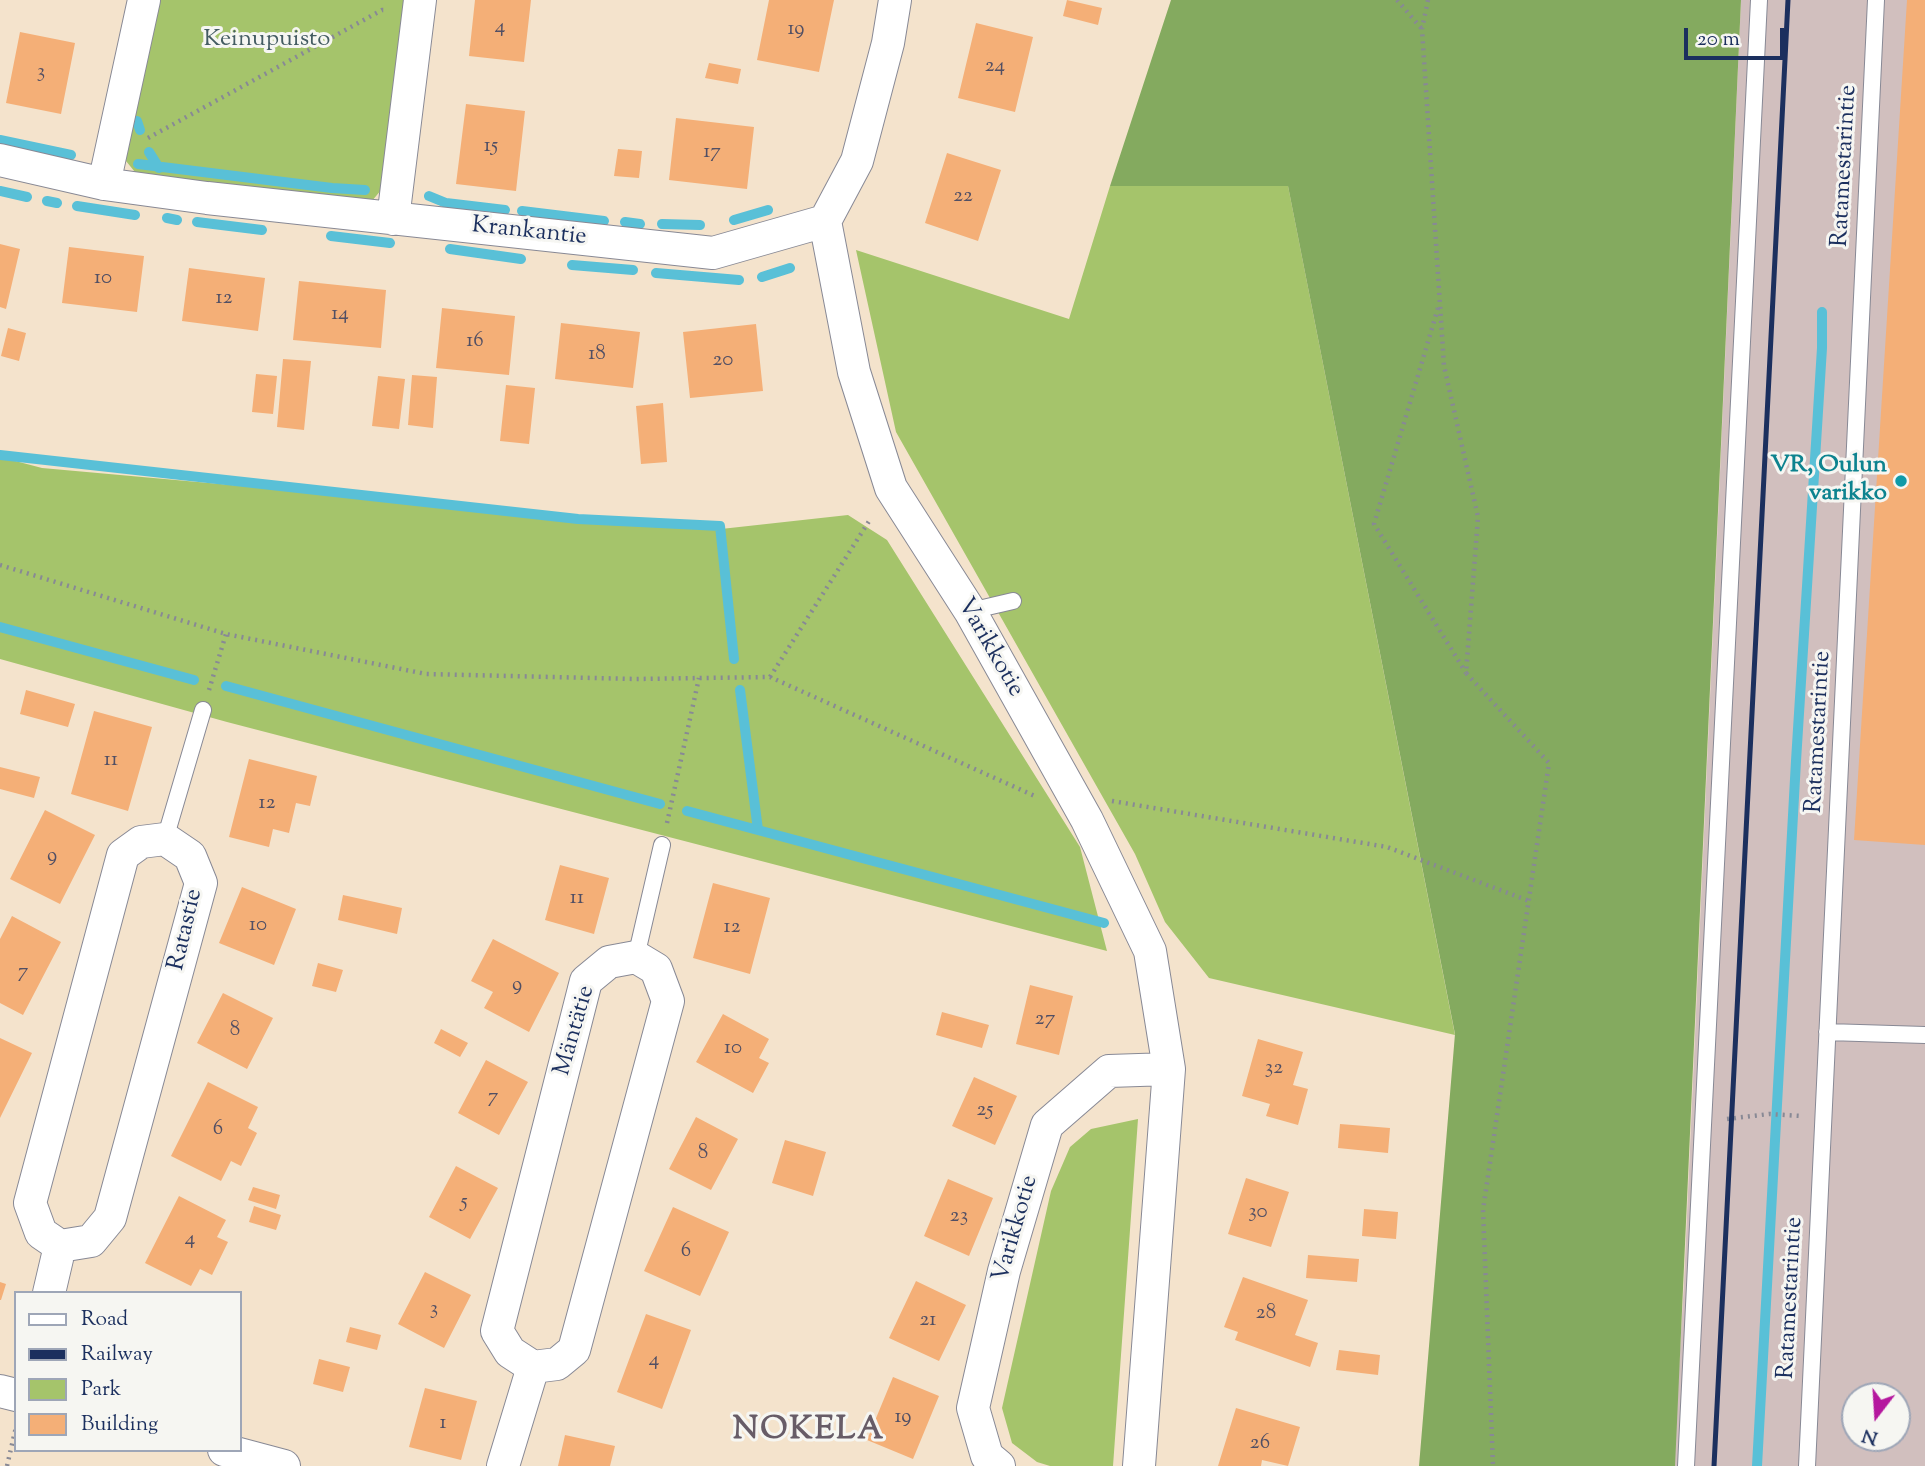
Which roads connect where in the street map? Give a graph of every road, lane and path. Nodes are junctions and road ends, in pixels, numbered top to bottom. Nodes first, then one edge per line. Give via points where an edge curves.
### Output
1 (144, 0) edge
2 (895, 0) edge
3 (1397, 0) edge
4 (1428, 0) edge
5 (1759, 0) edge
6 (1876, 0) edge
7 (420, 5) edge
8 (1422, 29) junction
9 (0, 160) edge
10 (107, 171) junction
11 (393, 219) junction
12 (825, 221) junction
13 (1439, 304) junction
14 (891, 488) junction
15 (0, 565) edge
16 (1013, 601) dead end
17 (970, 611) junction
18 (226, 634) junction
19 (1466, 673) junction
20 (770, 677) junction
21 (699, 678) junction
22 (203, 710) joint
23 (1073, 795) junction
24 (1037, 797) dead end
25 (165, 839) junction
26 (662, 845) joint
27 (1529, 901) junction
28 (636, 957) junction
29 (1827, 1032) junction
30 (1925, 1035) edge
31 (1169, 1069) junction
32 (1792, 1115) dead end
33 (1703, 1123) junction
34 (60, 1246) junction
35 (49, 1291) edge
36 (533, 1367) junction
37 (14, 1435) edge
38 (232, 1452) edge
39 (7, 1466) edge
40 (284, 1466) edge
41 (503, 1466) edge
42 (999, 1466) edge
43 (1139, 1466) edge
44 (1493, 1466) edge
45 (1686, 1466) edge
46 (1807, 1466) edge

1 - 10 street
2 - 12 street via 857,161
3 - 8 path
4 - 8 path
5 - 33 lane
6 - 29 lane, Ratamestarintie via 1847,829
7 - 10 path via 382,10
7 - 11 street
8 - 13 path
9 - 10 street, Krankantie
10 - 11 street, Krankantie
11 - 12 street, Krankantie via 713,253
12 - 14 street, Varikkotie via 854,372
13 - 19 path via 1444,366 1478,516
13 - 19 path via 1374,524
14 - 17 street, Varikkotie
14 - 20 path
15 - 18 path
16 - 17 lane
17 - 23 street, Varikkotie
18 - 21 path via 426,674
18 - 22 path
19 - 27 path via 1549,763
20 - 21 path
20 - 24 path
21 - 26 path
22 - 25 lane
23 - 27 path via 1387,847
23 - 31 street, Varikkotie via 1150,951
25 - 34 street via 141,842 123,855 30,1203 41,1233
25 - 34 street, Ratastie via 190,856 201,883 110,1218 90,1241
26 - 28 lane
27 - 44 path via 1483,1210
28 - 36 street via 656,969 668,1001 574,1350 557,1364
28 - 36 street, Mäntätie via 609,962 586,981 501,1318 498,1331 510,1352
29 - 30 lane
29 - 46 lane, Ratamestarintie
31 - 42 street, Varikkotie via 1109,1071 1046,1125 1004,1271 973,1408 987,1456
31 - 43 street, Varikkotie
32 - 33 path via 1743,1115
33 - 45 lane
34 - 35 street
36 - 41 street
37 - 39 path
38 - 40 street

